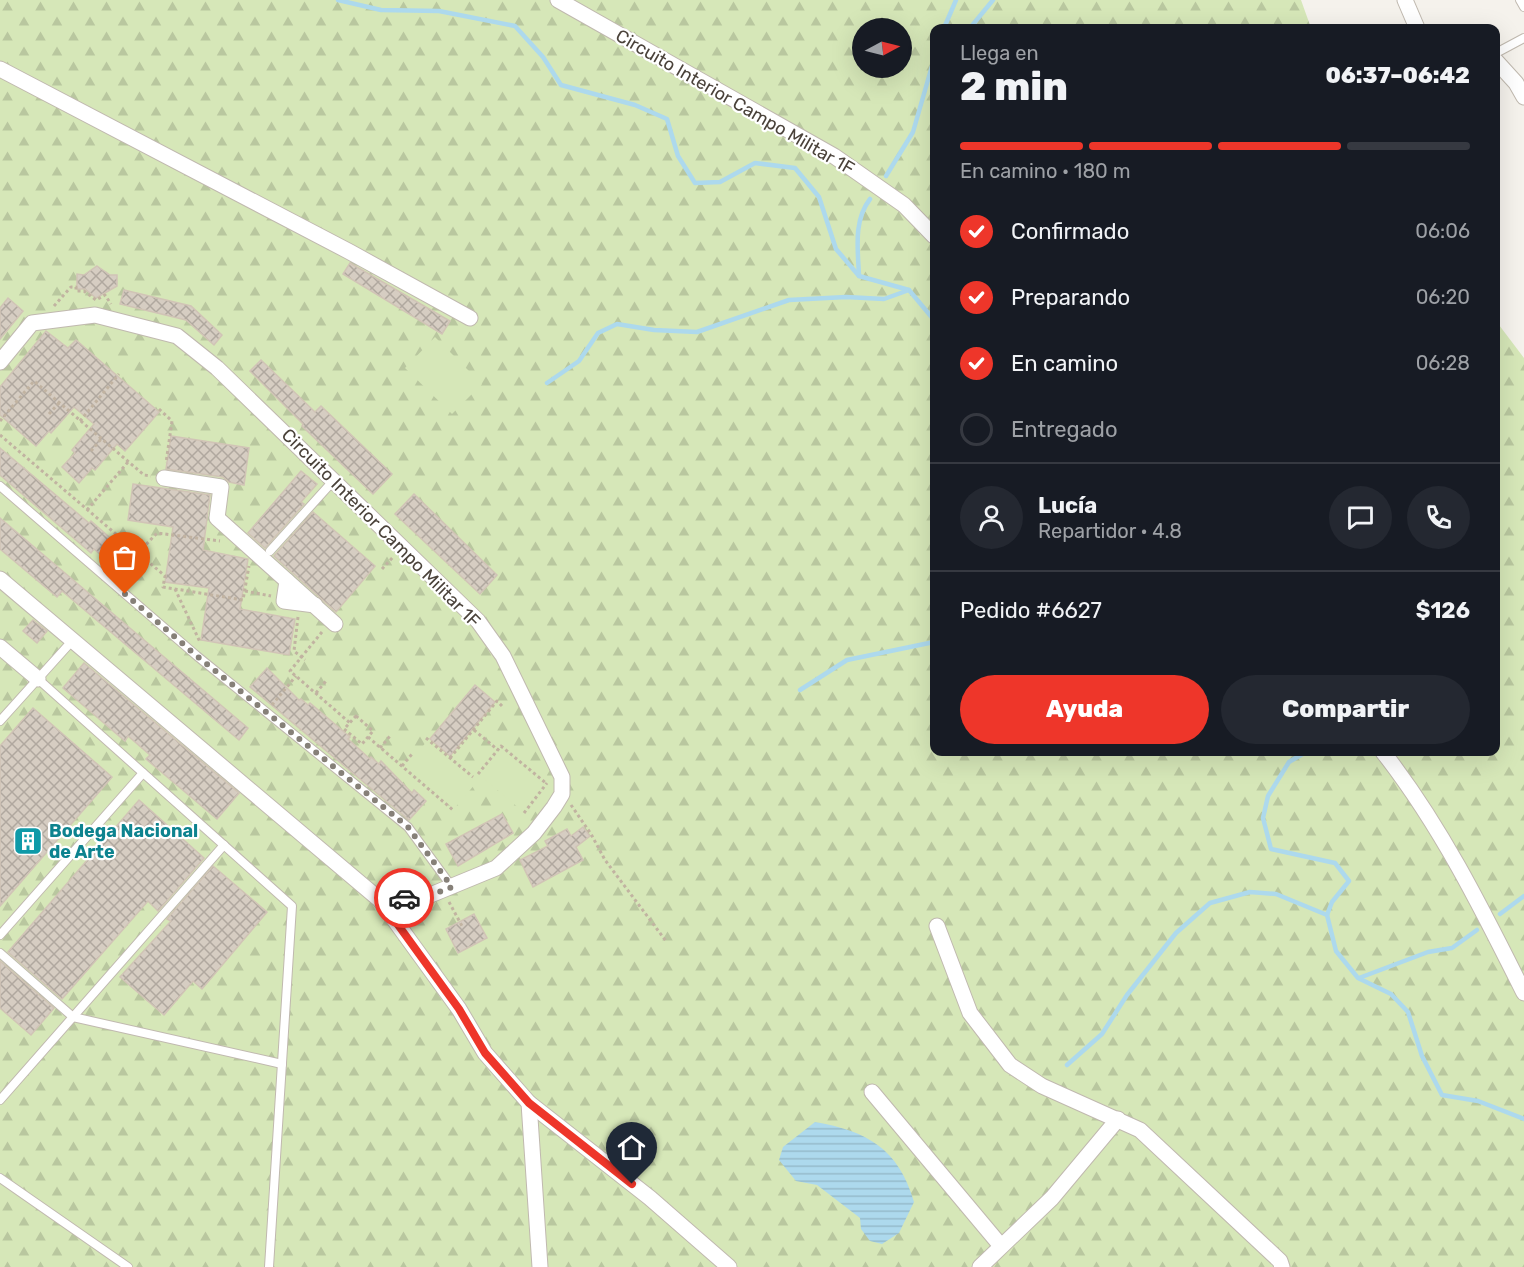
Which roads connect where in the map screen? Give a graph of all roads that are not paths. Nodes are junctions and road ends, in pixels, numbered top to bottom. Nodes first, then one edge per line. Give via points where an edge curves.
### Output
1 (558, 0) edge
2 (1405, 0) edge
3 (1520, 0) edge
4 (1524, 7) edge
5 (1415, 24) edge
6 (1524, 38) edge
7 (1500, 51) edge
8 (1500, 65) edge
9 (0, 69) edge
10 (1524, 97) edge
11 (930, 232) edge
12 (470, 318) dead end
13 (0, 362) edge
14 (164, 478) road end
15 (334, 480) junction
16 (0, 486) edge
17 (270, 551) dead end
18 (0, 579) edge
19 (287, 581) junction
20 (315, 606) junction
21 (334, 622) road end
22 (72, 641) junction
23 (0, 647) edge
24 (38, 679) junction
25 (0, 721) edge
26 (1386, 756) edge
27 (143, 773) junction
28 (224, 845) junction
29 (450, 894) junction
30 (380, 900) junction
31 (937, 926) dead end
32 (0, 935) edge
33 (0, 953) edge
34 (1524, 993) edge
35 (73, 1017) junction
36 (282, 1064) junction
37 (872, 1092) dead end
38 (0, 1100) edge
39 (529, 1103) junction
40 (1118, 1119) junction
41 (0, 1178) edge
42 (1001, 1246) junction
43 (128, 1267) edge
44 (269, 1267) edge
45 (540, 1267) edge
46 (729, 1267) edge
47 (980, 1267) edge
48 (1282, 1267) edge

1 - 11 street, Circuito Interior Campo Militar 1F via 834,156 904,206
2 - 5 street
3 - 4 lane
6 - 7 lane
8 - 10 street
9 - 12 street
13 - 15 street, Circuito Interior Campo Militar 1F via 32,323 95,315 177,336 217,368
14 - 19 street via 221,487 217,518
15 - 17 lane
15 - 29 street, Circuito Interior Campo Militar 1F via 478,621 503,656 562,777 562,794 534,833 496,868
16 - 29 lane via 197,656 408,827
18 - 22 street
19 - 20 street
19 - 20 street via 292,601
20 - 21 street
22 - 24 lane
22 - 30 street
23 - 24 street
24 - 25 lane
24 - 27 lane
26 - 34 street via 1470,884
27 - 28 lane
27 - 32 lane
28 - 35 lane
28 - 36 lane via 292,906
29 - 30 street, Circuito Interior Campo Militar 1F
30 - 39 street via 459,1009 485,1053
31 - 40 street via 970,1013 1010,1065 1042,1086
33 - 35 lane
35 - 36 lane
35 - 38 lane
36 - 44 lane
37 - 42 street
39 - 45 street
39 - 46 street via 650,1198
40 - 42 street via 1052,1198
40 - 48 street via 1140,1130
41 - 43 lane
42 - 47 street

